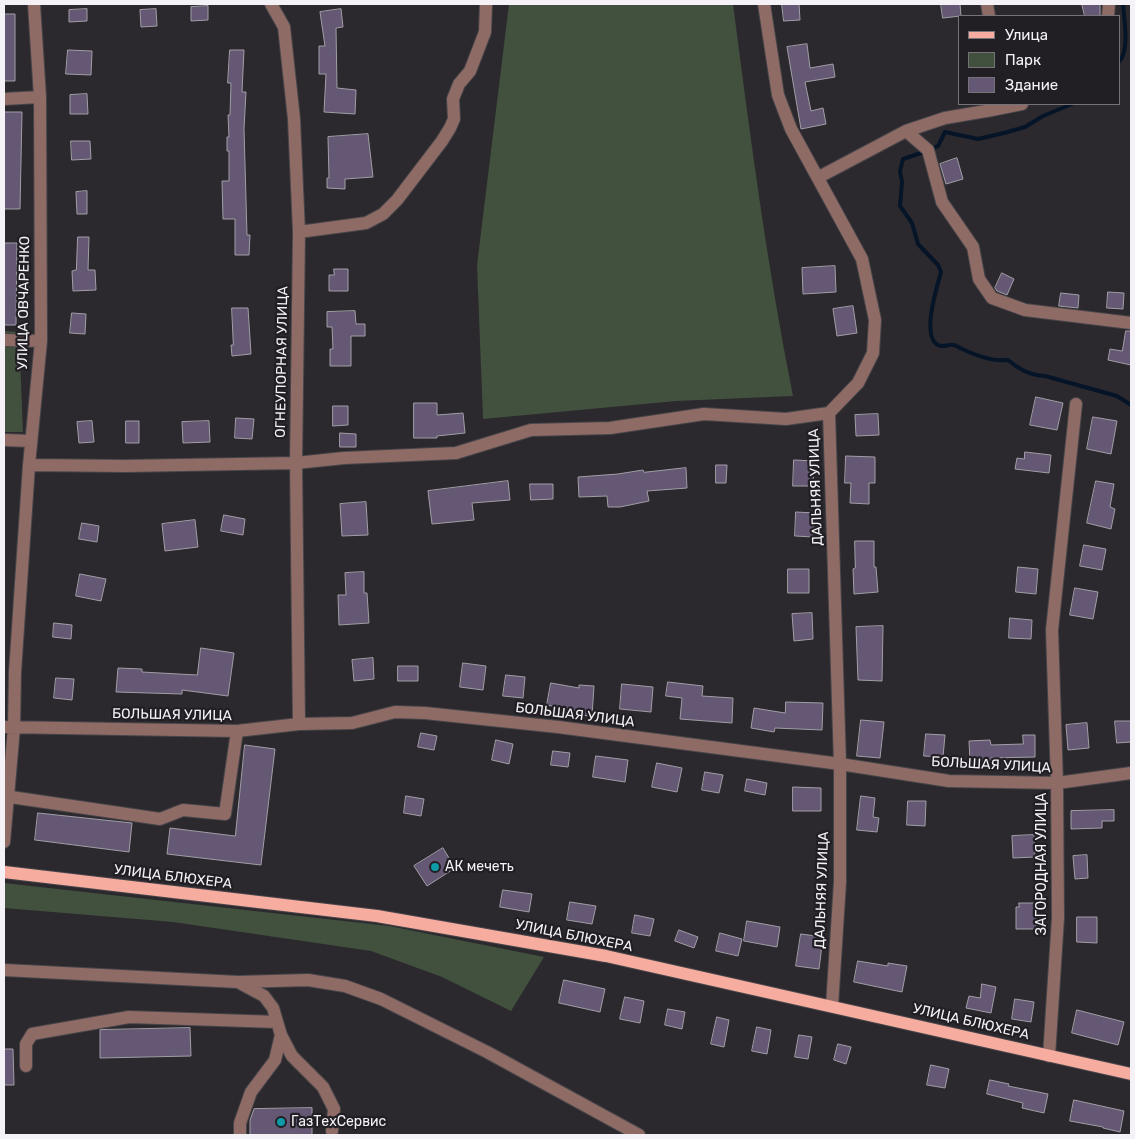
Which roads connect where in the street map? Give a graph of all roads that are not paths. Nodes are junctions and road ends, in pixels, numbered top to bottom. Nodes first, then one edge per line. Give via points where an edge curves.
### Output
1 (34, 4) edge
2 (271, 4) edge
3 (486, 4) edge
4 (764, 4) edge
5 (40, 97) junction
6 (4, 99) edge
7 (1012, 105) edge
8 (992, 107) edge
9 (906, 131) junction
10 (819, 178) junction
11 (299, 232) junction
12 (1131, 323) edge
13 (4, 340) edge
14 (42, 341) junction
15 (1076, 404) dead end
16 (829, 413) junction
17 (4, 440) edge
18 (31, 441) junction
19 (296, 462) junction
20 (29, 464) junction
21 (9, 672) edge
22 (300, 724) junction
23 (9, 727) edge
24 (237, 731) junction
25 (840, 764) junction
26 (1131, 773) edge
27 (1057, 783) junction
28 (6, 796) edge
29 (4, 842) edge
30 (4, 872) edge
31 (4, 970) edge
32 (238, 982) junction
33 (832, 1006) junction
34 (277, 1022) junction
35 (282, 1035) junction
36 (1048, 1056) junction
37 (26, 1066) dead end
38 (1131, 1074) edge
39 (332, 1131) dead end
40 (240, 1135) edge
41 (640, 1135) edge

1 - 5 street, УЛИЦА ОВЧАРЕНКО
2 - 11 street, ОГНЕУПОРНАЯ УЛИЦА via 284,27 294,118
3 - 11 street via 485,32 470,71 453,98 454,119 450,128 397,200 383,214 366,223
4 - 10 street, ДАЛЬНЯЯ УЛИЦА via 778,95 791,129
5 - 6 street
5 - 14 street, УЛИЦА ОВЧАРЕНКО
7 - 8 street
8 - 9 street
9 - 10 street
9 - 12 street via 928,150 942,202 973,247 980,279 992,298 1025,310
10 - 16 street, ДАЛЬНЯЯ УЛИЦА via 862,258 875,320 873,353 858,383
11 - 19 street, ОГНЕУПОРНАЯ УЛИЦА
13 - 14 street
14 - 18 street, УЛИЦА ОВЧАРЕНКО
15 - 27 street, ЗАГОРОДНАЯ УЛИЦА via 1052,630
16 - 19 street via 786,419 704,414 610,428 531,430 456,453
16 - 25 street, ДАЛЬНЯЯ УЛИЦА
17 - 18 street
18 - 20 street, УЛИЦА ОВЧАРЕНКО
19 - 20 street via 125,466
19 - 22 street, ОГНЕУПОРНАЯ УЛИЦА
20 - 21 street, УЛИЦА ОВЧАРЕНКО
21 - 23 street, УЛИЦА ОВЧАРЕНКО
22 - 24 street, БОЛЬШАЯ УЛИЦА
22 - 25 street, БОЛЬШАЯ УЛИЦА via 352,723 395,712 424,713
23 - 24 street, БОЛЬШАЯ УЛИЦА
23 - 28 street, УЛИЦА ОВЧАРЕНКО
24 - 28 street via 225,814 183,810 160,819
25 - 27 street, БОЛЬШАЯ УЛИЦА via 950,781
25 - 33 street, ДАЛЬНЯЯ УЛИЦА via 840,882
26 - 27 street, БОЛЬШАЯ УЛИЦА
27 - 36 street, ЗАГОРОДНАЯ УЛИЦА via 1058,918
28 - 29 street, УЛИЦА ОВЧАРЕНКО
30 - 33 main road, УЛИЦА БЛЮХЕРА via 376,916 606,956
31 - 32 street
32 - 34 street via 264,996 273,1008
32 - 41 street via 308,980 345,986 381,999
33 - 36 main road, УЛИЦА БЛЮХЕРА
34 - 35 street
34 - 37 street via 129,1017 32,1034 26,1044
35 - 39 street via 292,1056 324,1087 334,1109
35 - 40 street via 275,1060 251,1092 240,1123
36 - 38 main road, УЛИЦА БЛЮХЕРА

